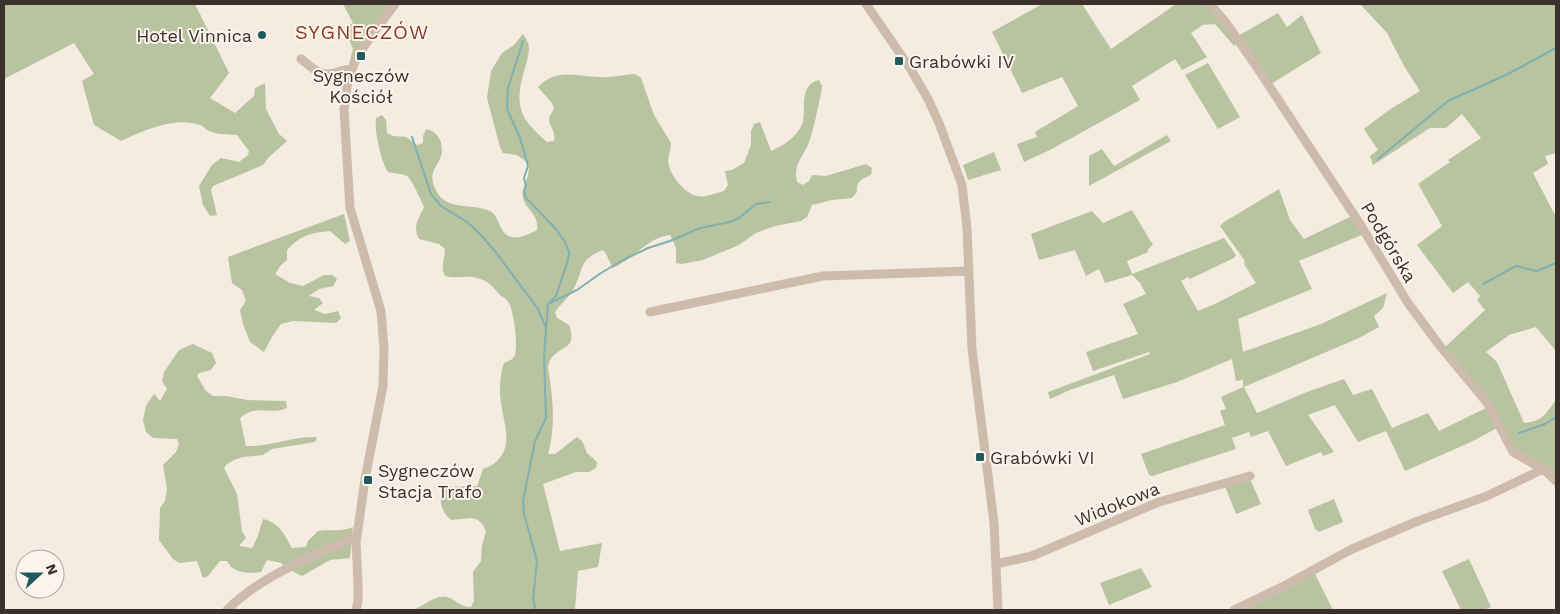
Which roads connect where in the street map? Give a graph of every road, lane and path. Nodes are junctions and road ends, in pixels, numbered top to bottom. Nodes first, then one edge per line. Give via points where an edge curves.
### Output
1 (395, 4) edge
2 (866, 4) edge
3 (1210, 4) edge
4 (301, 59) dead end
5 (352, 69) junction
6 (969, 271) junction
7 (650, 312) dead end
8 (1543, 469) junction
9 (1250, 476) dead end
10 (1556, 481) edge
11 (357, 536) junction
12 (996, 564) junction
13 (227, 610) edge
14 (356, 610) edge
15 (998, 610) edge
16 (1234, 610) edge

1 - 5 street
2 - 6 street via 920,84 950,149 966,207
3 - 8 street, Podgórska via 1260,72 1408,303 1488,404 1513,452
4 - 5 street via 326,75
5 - 11 street via 344,110 350,208 381,311 384,349 383,386
6 - 7 street via 823,276
6 - 12 street via 972,349 994,523
8 - 10 street, Podgórska
8 - 16 street via 1487,496 1352,549
9 - 12 street, Widokowa via 1159,502 1032,556
11 - 13 street via 270,578
11 - 14 street
12 - 15 street

